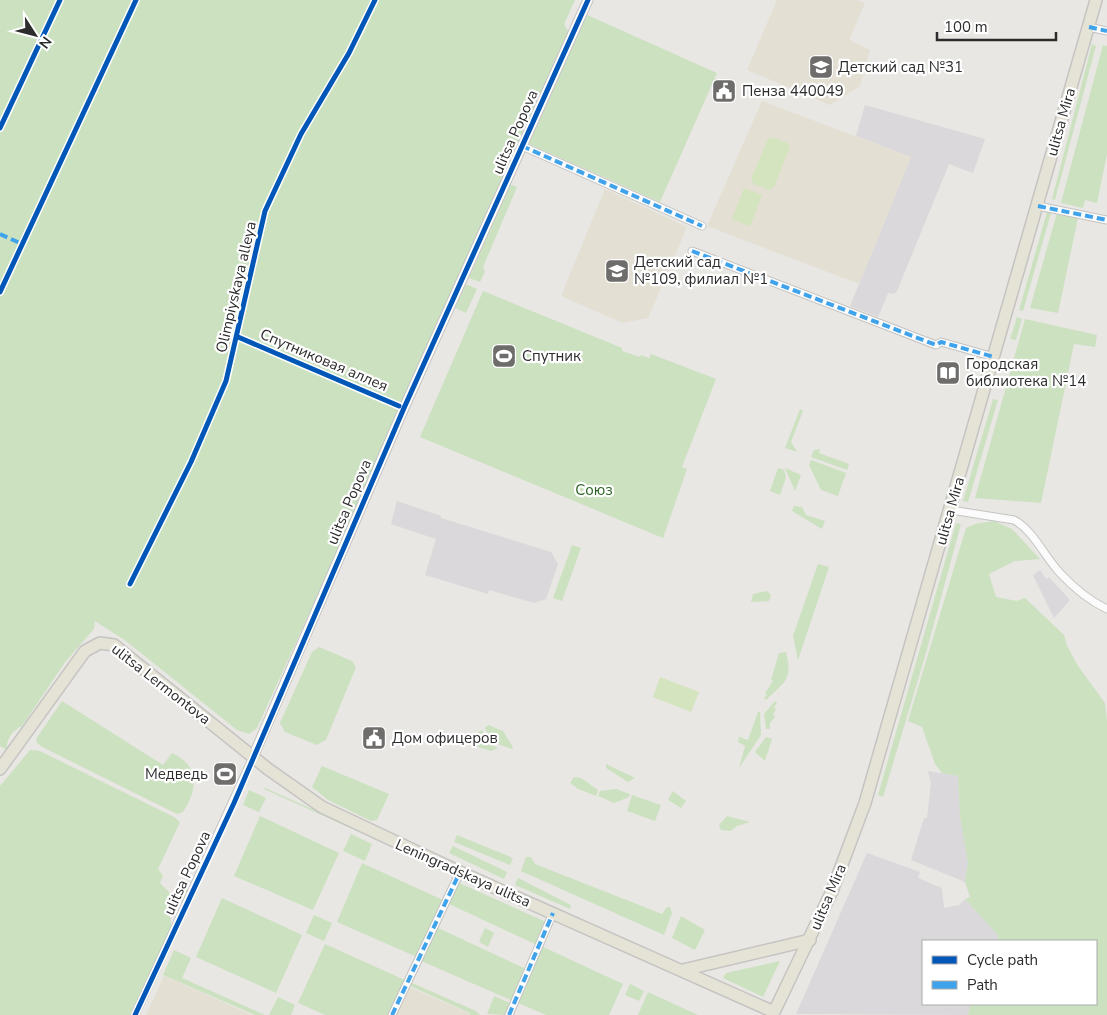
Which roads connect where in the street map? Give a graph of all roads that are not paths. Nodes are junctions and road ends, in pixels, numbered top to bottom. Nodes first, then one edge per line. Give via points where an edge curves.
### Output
1 (588, 0) edge
2 (1096, 0) edge
3 (1089, 27) junction
4 (1107, 31) edge
5 (522, 146) junction
6 (1038, 206) junction
7 (1107, 220) edge
8 (702, 226) dead end
9 (692, 251) dead end
10 (994, 357) junction
11 (951, 510) junction
12 (1107, 609) edge
13 (253, 757) junction
14 (0, 769) edge
15 (460, 872) junction
16 (553, 913) junction
17 (810, 940) junction
18 (722, 961) junction
19 (683, 970) junction
20 (713, 984) junction
21 (778, 1014) edge
22 (135, 1015) edge
23 (392, 1015) edge
24 (509, 1015) edge

1 - 5 street, ulitsa Popova
2 - 3 main road, ulitsa Mira
3 - 4 street
3 - 6 main road, ulitsa Mira
5 - 8 street
5 - 13 street, ulitsa Popova
6 - 7 street
6 - 10 main road, ulitsa Mira
9 - 10 street via 936,345 941,342
10 - 11 main road, ulitsa Mira
11 - 12 street via 1014,520 1023,525 1060,573
11 - 17 main road, ulitsa Mira via 865,803
13 - 14 main road, ulitsa Lermontova via 119,649 100,643 89,647 79,658
13 - 15 main road, Leningradskaya ulitsa via 322,807
13 - 22 street, ulitsa Popova
15 - 16 main road, Leningradskaya ulitsa
15 - 23 street
16 - 19 main road, Leningradskaya ulitsa
16 - 24 street
17 - 18 main road
17 - 21 main road, ulitsa Mira
18 - 19 main road
18 - 20 main road via 708,970 707,978
19 - 20 main road, Leningradskaya ulitsa
20 - 21 main road, Leningradskaya ulitsa

